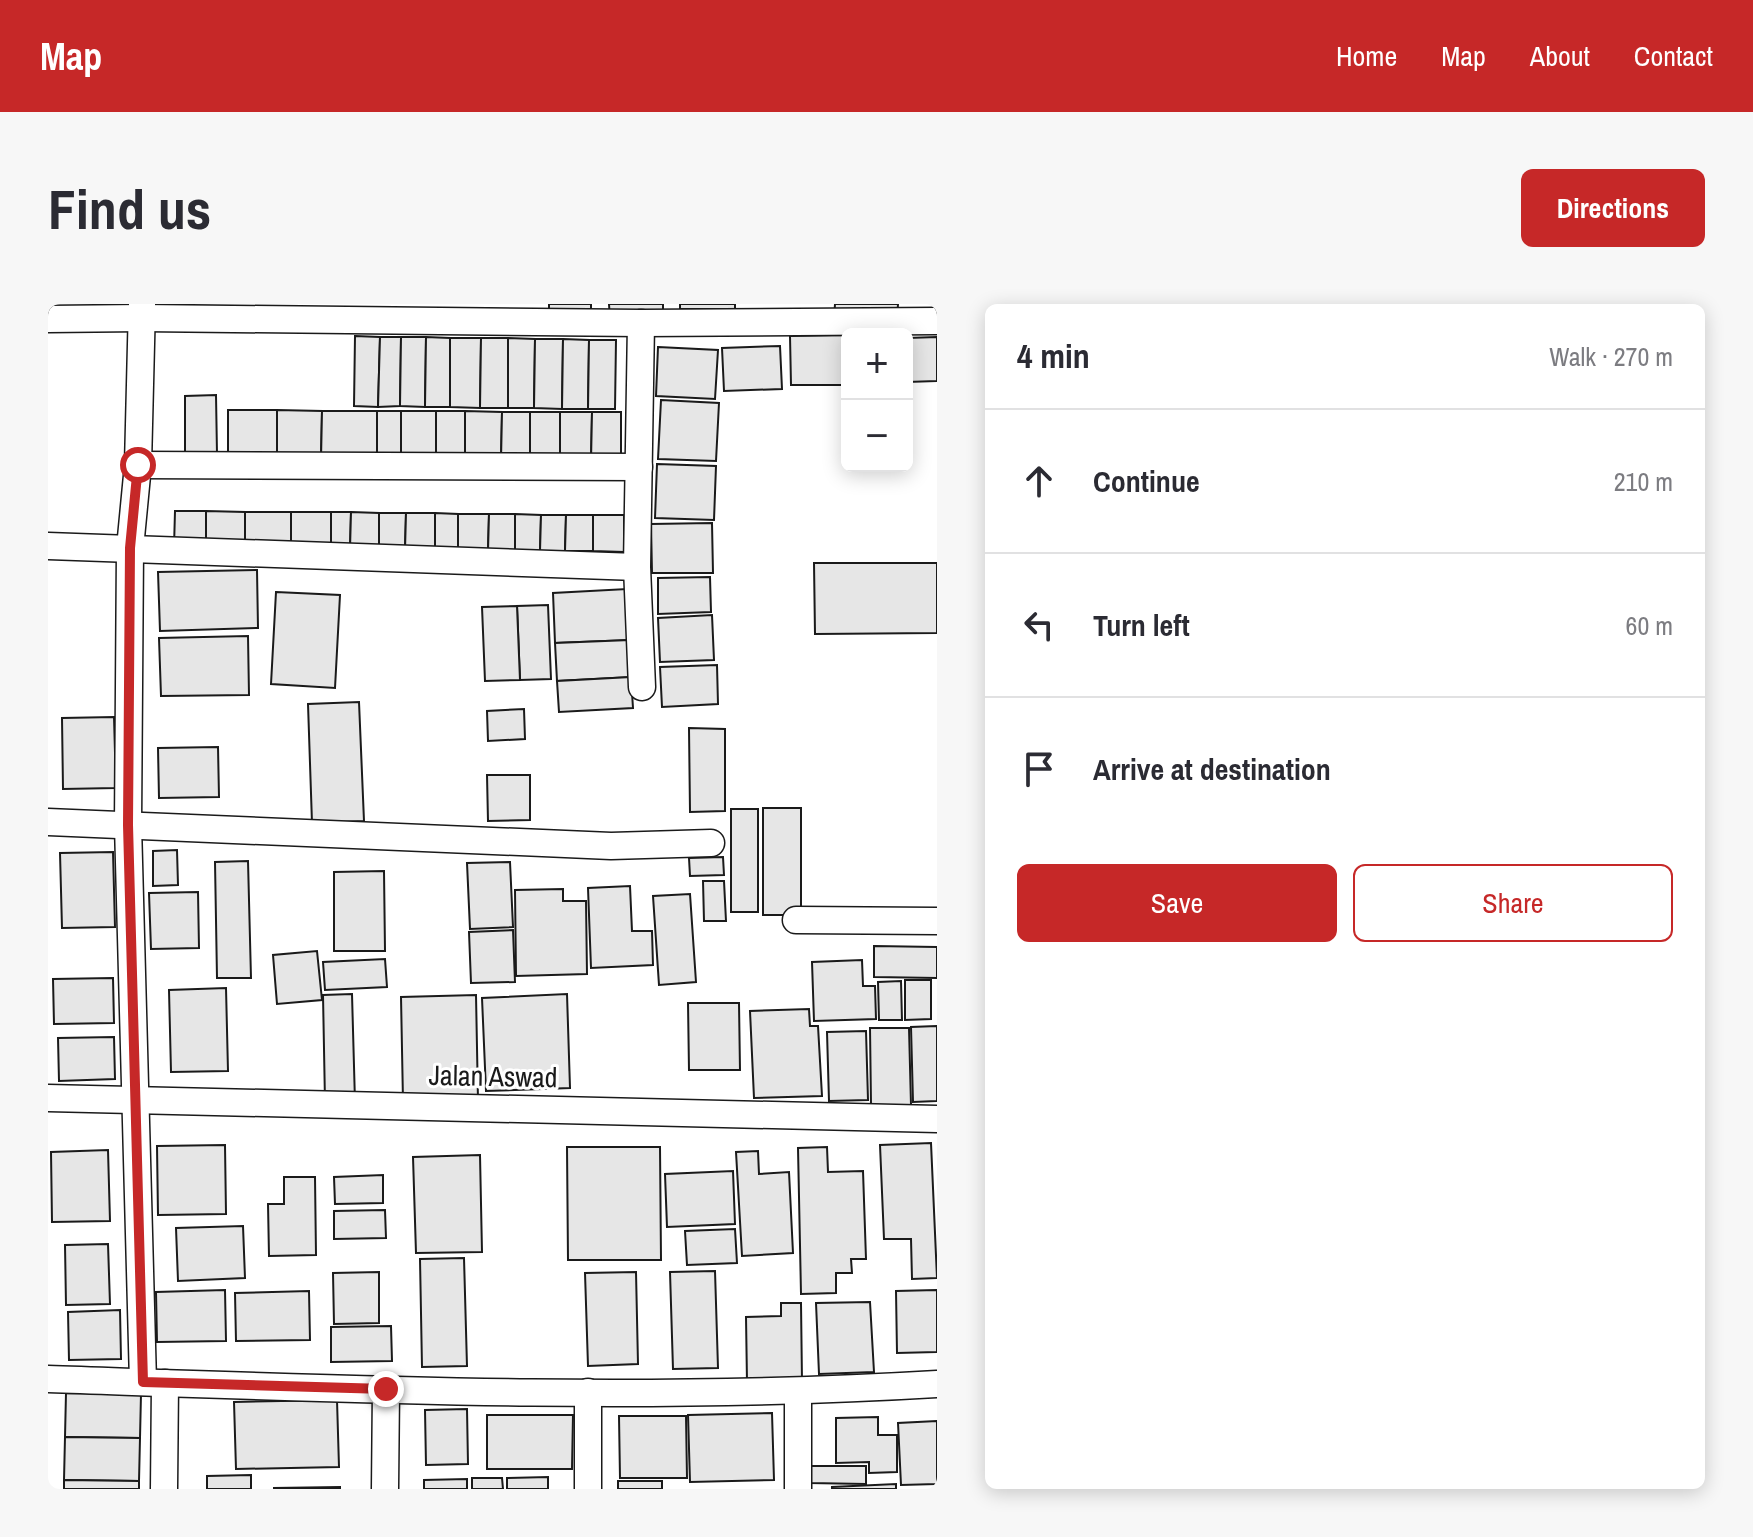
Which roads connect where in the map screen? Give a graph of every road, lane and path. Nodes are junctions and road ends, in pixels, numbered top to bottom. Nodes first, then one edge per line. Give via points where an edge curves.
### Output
1 (142, 311) edge
2 (48, 319) edge
3 (937, 321) edge
4 (641, 323) junction
5 (138, 465) junction
6 (639, 467) junction
7 (48, 546) edge
8 (130, 548) junction
9 (637, 567) junction
10 (642, 687) dead end
11 (48, 822) edge
12 (128, 825) junction
13 (711, 843) dead end
14 (796, 920) dead end
15 (937, 921) edge
16 (48, 1098) edge
17 (137, 1100) junction
18 (937, 1119) edge
19 (48, 1379) edge
20 (154, 1383) junction
21 (937, 1384) edge
22 (386, 1389) junction
23 (588, 1392) junction
24 (798, 1392) junction
25 (164, 1489) edge
26 (385, 1489) edge
27 (588, 1489) edge
28 (798, 1489) edge

1 - 2 street
1 - 4 street
1 - 5 street
3 - 4 street
4 - 6 street
5 - 6 street
5 - 8 street
6 - 9 street
7 - 8 street
8 - 9 street
8 - 12 street
9 - 10 street
11 - 12 street
12 - 13 street via 611,846
12 - 17 street
14 - 15 street
16 - 17 street, Jalan Aswad
17 - 18 street, Jalan Aswad
17 - 20 street
19 - 20 street
20 - 22 street
20 - 25 street
21 - 24 street
22 - 23 street
22 - 26 street
23 - 24 street
23 - 27 street
24 - 28 street

